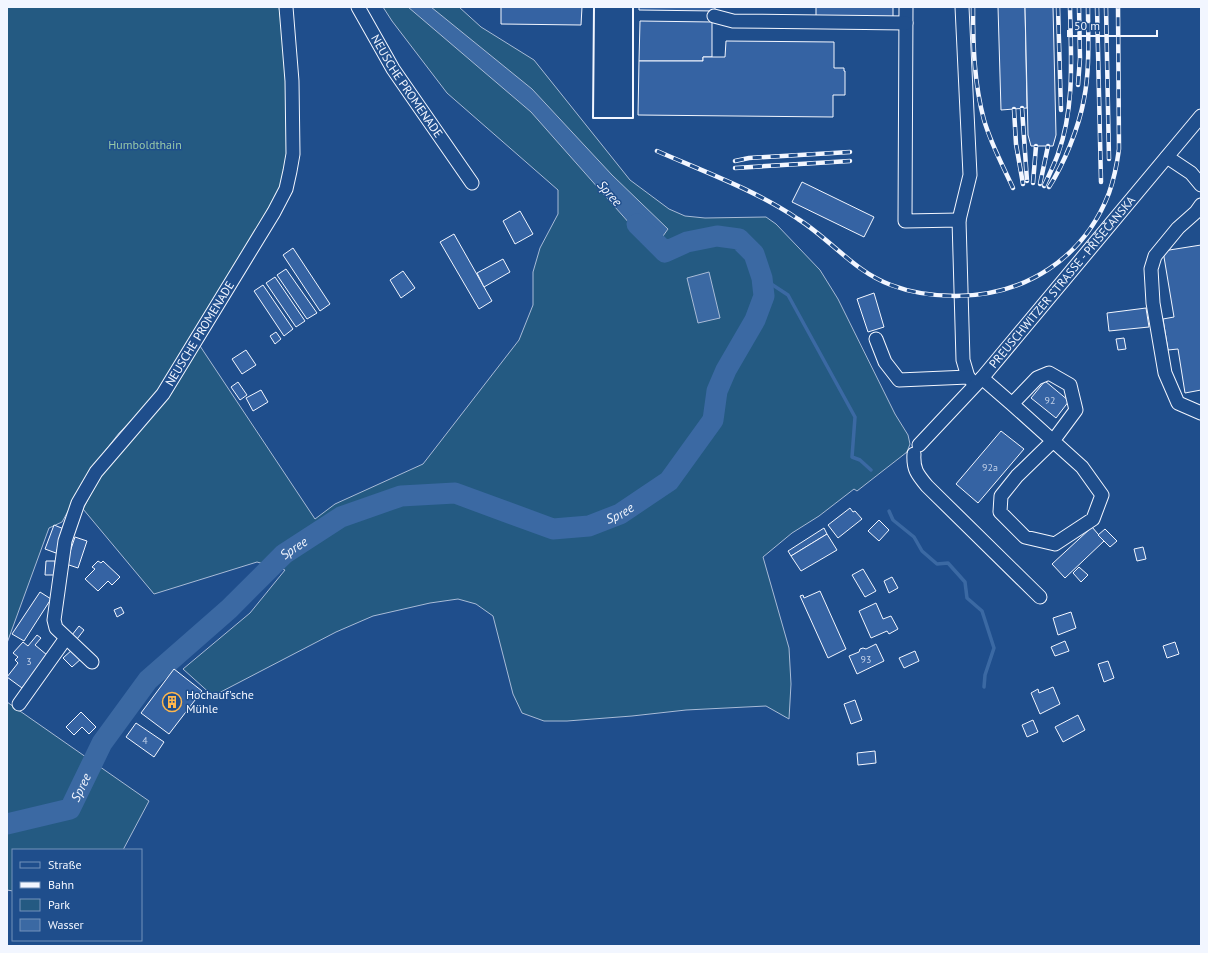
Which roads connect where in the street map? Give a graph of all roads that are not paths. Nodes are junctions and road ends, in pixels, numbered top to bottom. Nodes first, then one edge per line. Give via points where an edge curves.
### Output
1 (286, 7) edge
2 (358, 7) edge
3 (906, 7) edge
4 (962, 7) edge
5 (714, 16) dead end
6 (906, 23) junction
7 (1201, 116) edge
8 (1167, 157) junction
9 (472, 183) dead end
10 (1201, 185) edge
11 (1201, 205) edge
12 (959, 220) junction
13 (876, 339) dead end
14 (975, 380) junction
15 (1012, 404) junction
16 (1201, 413) edge
17 (1053, 441) junction
18 (1040, 596) dead end
19 (66, 638) junction
20 (92, 662) dead end
21 (20, 704) dead end

1 - 19 street, NEUSCHE PROMENADE via 292,81 293,154 286,189 163,394 96,472 78,503 65,541 54,620 56,628
2 - 9 street, NEUSCHE PROMENADE via 392,69
3 - 6 street
4 - 12 street via 970,175
5 - 6 street via 733,22
6 - 12 street via 905,221
7 - 8 street, PREUSCHWITZER STRASSE - PŘIŠEČANSKA
8 - 10 street via 1191,173
8 - 14 street, PREUSCHWITZER STRASSE - PŘIŠEČANSKA
11 - 16 street via 1155,256 1151,269 1153,302 1165,373 1178,402
12 - 14 street via 963,360
13 - 14 street via 884,362 898,380
14 - 15 street
14 - 18 street, PREUSCHWITZER STRASSE - PŘIŠEČANSKA via 916,449 914,465 917,474 927,486
15 - 17 street
15 - 17 street via 1037,378 1049,373 1070,385 1076,410
17 - 17 street via 1082,467 1102,495 1093,519 1055,544 1025,537 1000,512 1001,496 1017,476
19 - 20 street, NEUSCHE PROMENADE
19 - 21 street

